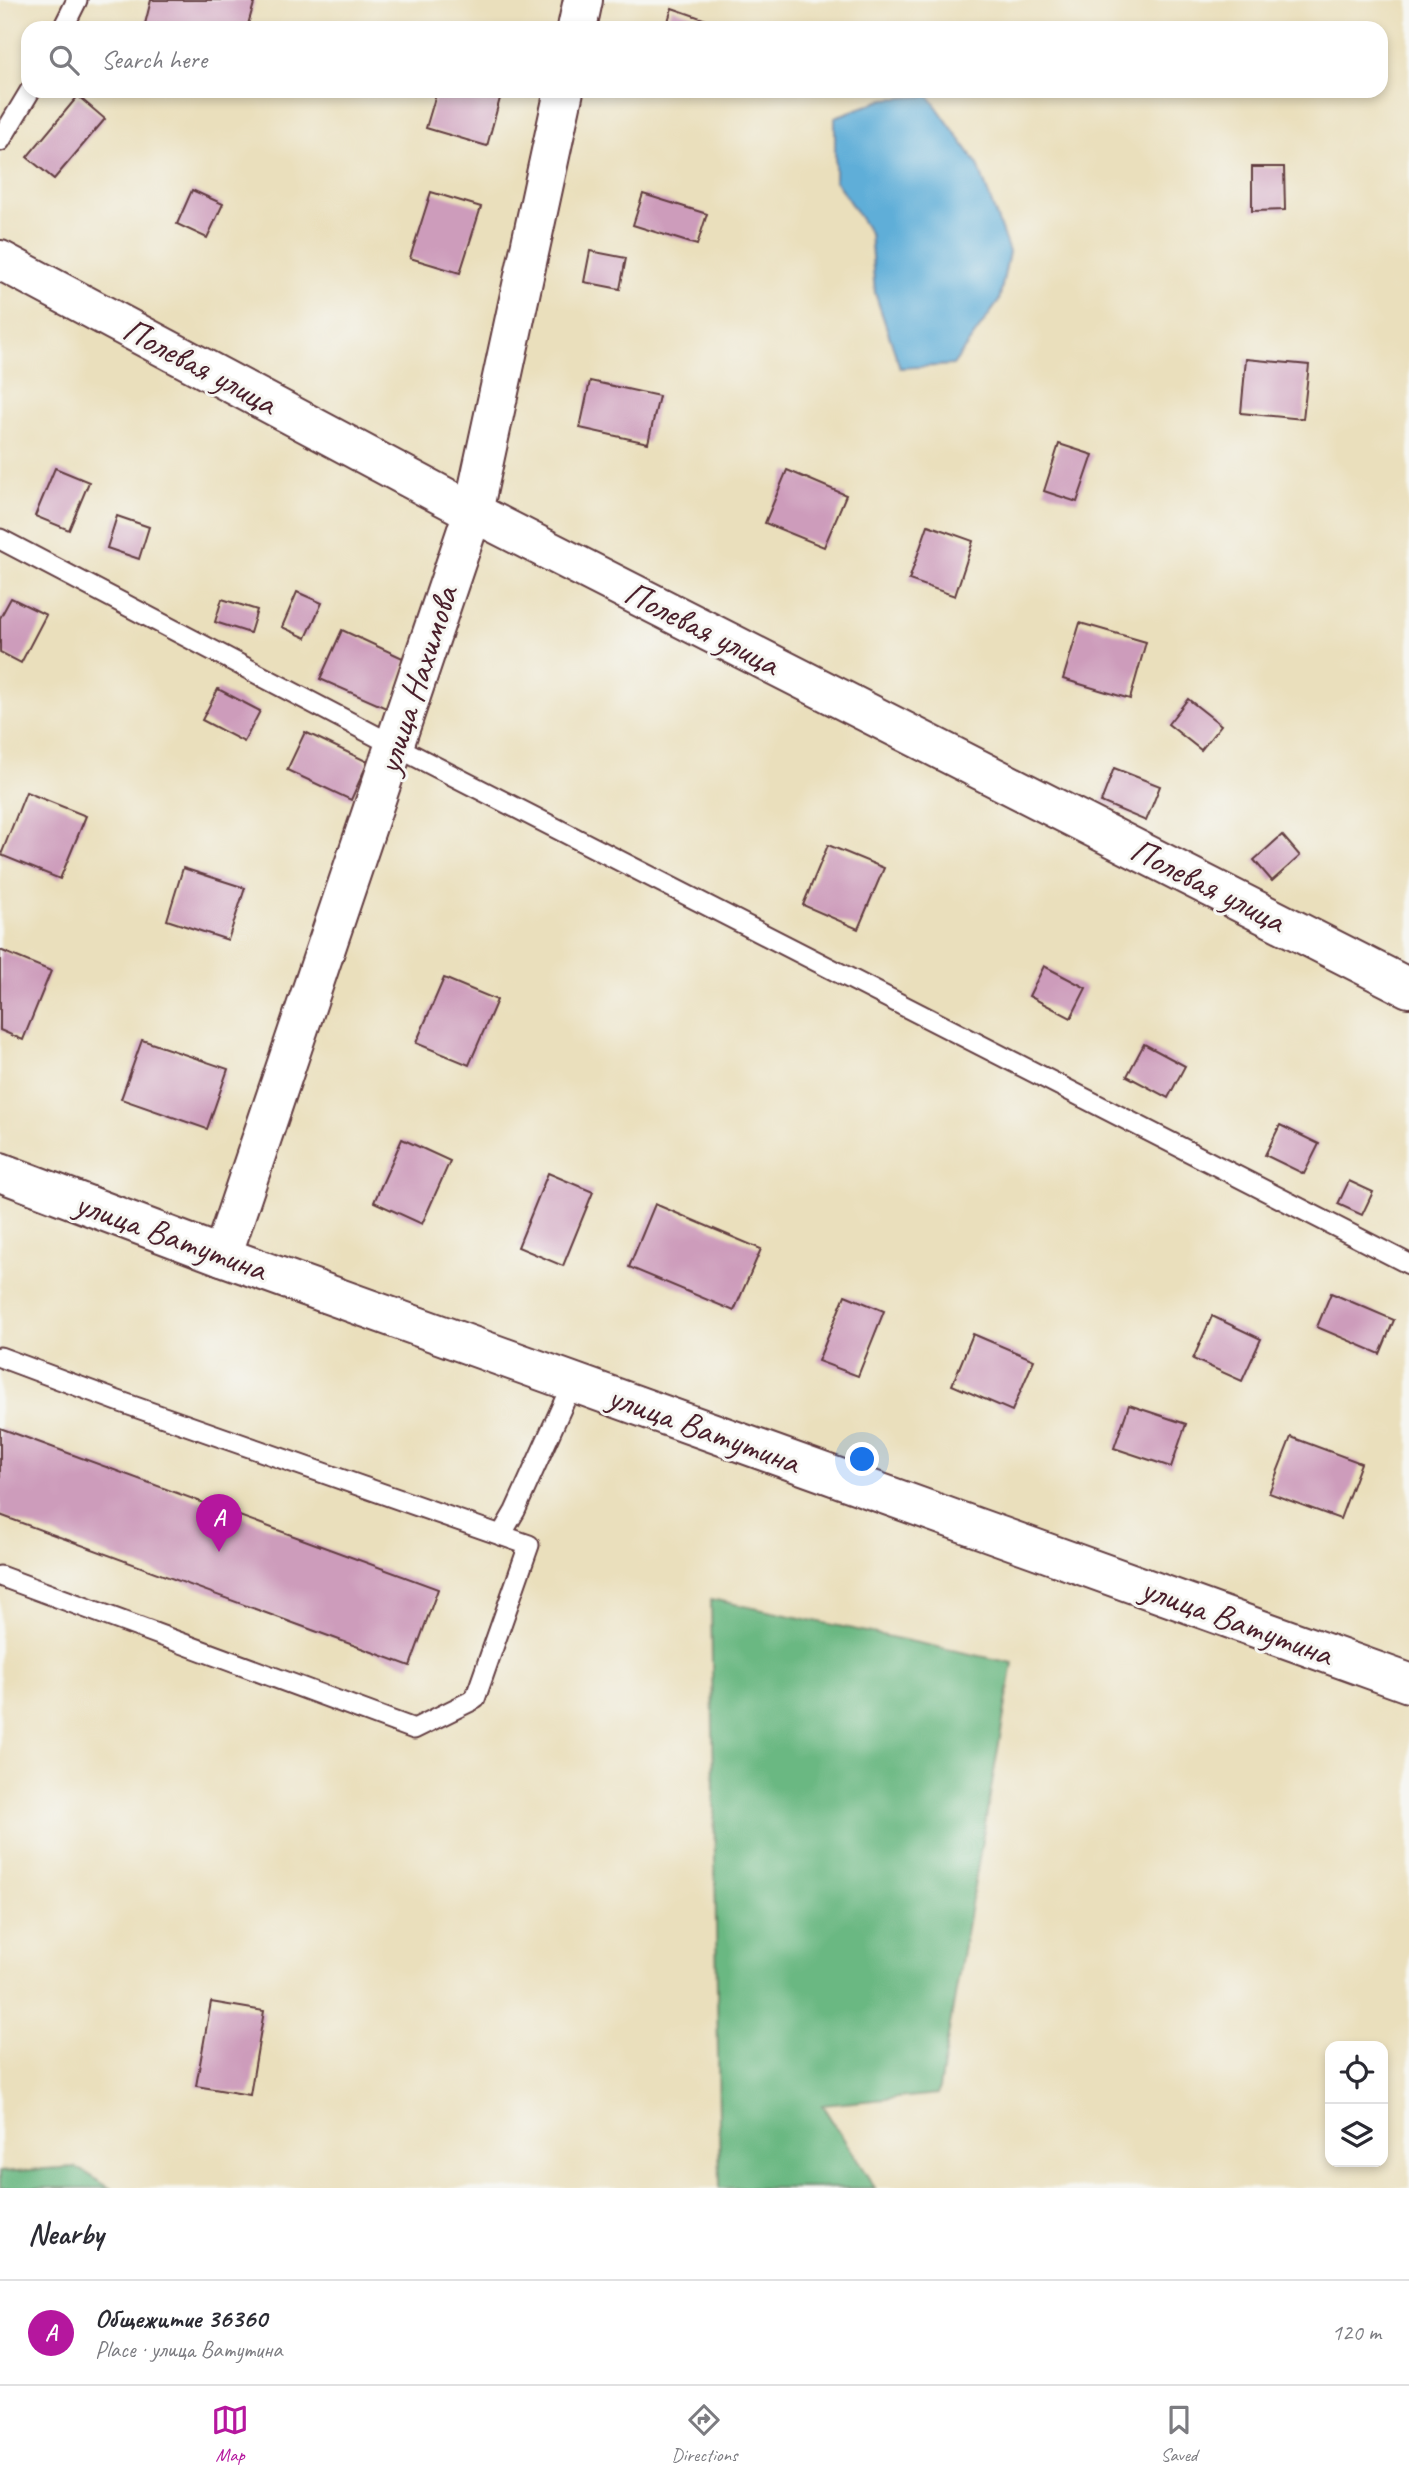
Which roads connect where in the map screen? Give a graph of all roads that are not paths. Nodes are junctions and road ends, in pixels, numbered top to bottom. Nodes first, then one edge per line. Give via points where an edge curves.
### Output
1 (77, 0) edge
2 (583, 0) edge
3 (66, 21) edge
4 (578, 21) edge
5 (26, 98) edge
6 (562, 98) edge
7 (0, 141) edge
8 (0, 260) edge
9 (473, 512) junction
10 (0, 539) edge
11 (395, 746) junction
12 (1409, 988) edge
13 (0, 1172) edge
14 (222, 1256) junction
15 (1409, 1264) edge
16 (0, 1357) edge
17 (573, 1382) junction
18 (501, 1535) junction
19 (0, 1576) edge
20 (1409, 1683) edge

1 - 3 lane
2 - 4 street
5 - 7 lane
6 - 9 street, улица Нахимова
8 - 9 street, Полевая улица
9 - 11 street, улица Нахимова
9 - 12 street, Полевая улица
10 - 11 lane
11 - 14 street, улица Нахимова
11 - 15 lane
13 - 14 street, улица Ватутина
14 - 17 street, улица Ватутина
16 - 18 lane
17 - 18 lane
17 - 20 street, улица Ватутина
18 - 19 lane via 529,1545 475,1699 414,1729

